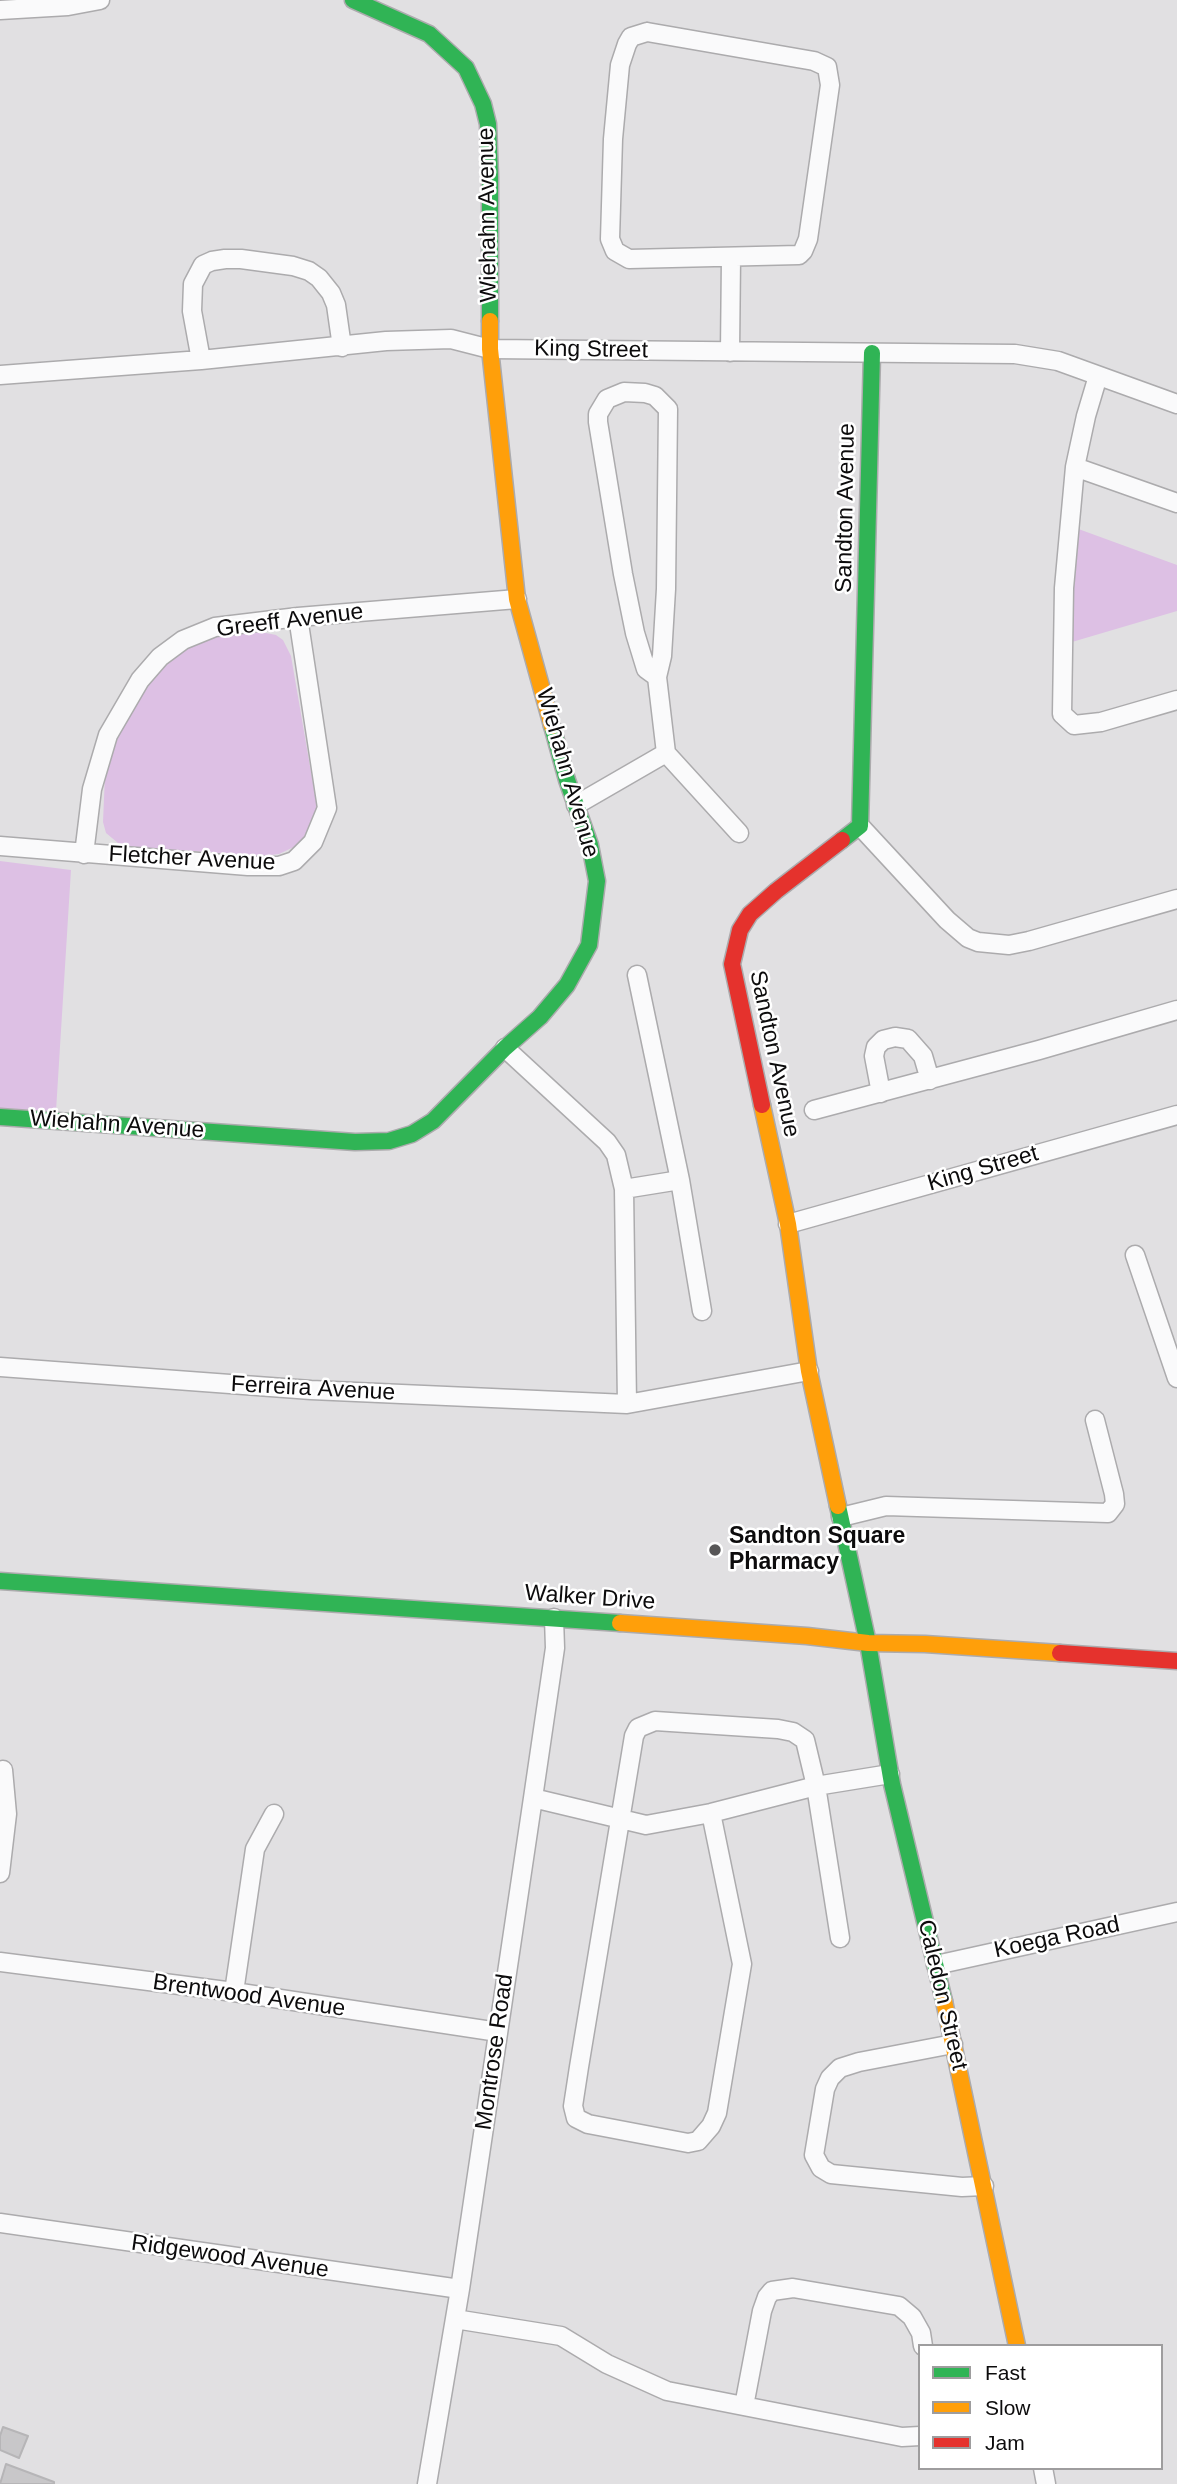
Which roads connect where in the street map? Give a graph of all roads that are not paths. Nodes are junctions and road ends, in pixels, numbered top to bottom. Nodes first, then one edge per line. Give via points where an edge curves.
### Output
1 (100, 0) edge
2 (353, 0) edge
3 (0, 10) edge
4 (731, 258) junction
5 (342, 347) junction
6 (490, 349) junction
7 (730, 352) junction
8 (872, 353) junction
9 (201, 360) junction
10 (0, 375) edge
11 (1098, 376) junction
12 (1177, 404) edge
13 (1075, 467) junction
14 (1177, 503) edge
15 (517, 599) junction
16 (298, 617) junction
17 (657, 677) junction
18 (1177, 699) edge
19 (666, 753) junction
20 (576, 805) junction
21 (860, 826) junction
22 (739, 833) dead end
23 (0, 846) edge
24 (84, 854) junction
25 (1177, 899) edge
26 (637, 975) dead end
27 (1177, 1010) edge
28 (505, 1048) junction
29 (930, 1080) junction
30 (881, 1093) junction
31 (814, 1110) dead end
32 (1177, 1115) edge
33 (0, 1116) edge
34 (680, 1181) junction
35 (624, 1189) junction
36 (788, 1224) junction
37 (1135, 1255) dead end
38 (702, 1311) dead end
39 (1173, 1353) edge
40 (0, 1367) edge
41 (809, 1371) junction
42 (1177, 1378) edge
43 (627, 1404) junction
44 (1094, 1420) dead end
45 (841, 1517) junction
46 (0, 1580) edge
47 (554, 1618) junction
48 (868, 1643) junction
49 (1177, 1661) edge
50 (4, 1770) dead end
51 (890, 1774) junction
52 (816, 1786) junction
53 (533, 1798) junction
54 (711, 1813) junction
55 (274, 1814) dead end
56 (620, 1818) junction
57 (0, 1873) edge
58 (1177, 1912) edge
59 (840, 1938) dead end
60 (0, 1962) edge
61 (936, 1965) junction
62 (234, 1993) junction
63 (498, 2032) junction
64 (953, 2044) junction
65 (984, 2186) junction
66 (0, 2223) edge
67 (460, 2289) junction
68 (455, 2319) junction
69 (923, 2344) edge
70 (1017, 2344) edge
71 (744, 2406) junction
72 (918, 2436) edge
73 (427, 2484) edge

1 - 3 street
2 - 6 street, Wiehahn Avenue via 429,34 466,68 483,104 490,177
4 - 4 street via 794,257 803,251 830,85 827,67 814,61 637,34 626,44 620,65 611,246 629,259
4 - 7 street
5 - 6 street, King Street via 452,339
5 - 9 street, King Street
5 - 9 street via 336,305 319,278 293,266 225,259 203,265 193,284 193,318
6 - 7 street, King Street
6 - 15 street, Wiehahn Avenue
7 - 8 street, King Street
8 - 11 street, King Street via 1016,354 1058,361
8 - 21 street, Sandton Avenue
9 - 10 street, King Street
11 - 12 street, King Street
11 - 13 street
13 - 14 street
13 - 18 street via 1063,588 1062,714 1074,725 1101,722
15 - 16 street, Greeff Avenue
15 - 20 street, Wiehahn Avenue
16 - 24 street, Greeff Avenue via 215,627 183,640 160,657 140,680 108,735 92,789
16 - 24 street, Fletcher Avenue via 327,808 319,832 305,851 294,861 269,866
17 - 17 street via 666,589 668,409 655,396 624,392 607,399 598,422 635,633 646,669
17 - 19 street
19 - 20 street
19 - 22 street
20 - 28 street, Wiehahn Avenue via 597,881 589,945 568,985
21 - 25 street via 947,920 978,942 1009,945 1029,941
21 - 36 street, Sandton Avenue via 751,914 734,948 735,985
23 - 24 street, Fletcher Avenue
26 - 34 street
27 - 29 street
28 - 33 street, Wiehahn Avenue via 433,1121 389,1141
28 - 35 street via 607,1142
29 - 30 street
29 - 30 street via 923,1056 908,1039 883,1040 874,1056
30 - 31 street
32 - 36 street, King Street
34 - 35 street
34 - 38 street
35 - 43 street
36 - 41 street, Sandton Avenue
37 - 39 street
39 - 42 street
40 - 43 street, Ferreira Avenue via 312,1390
41 - 43 street, Ferreira Avenue
41 - 45 street, Sandton Avenue
44 - 45 street via 1114,1494 1115,1504 1108,1513 886,1506
45 - 48 street, Sandton Avenue
46 - 47 street, Walker Drive
47 - 48 street, Walker Drive
47 - 53 street, Montrose Road via 555,1648
48 - 49 street, Walker Drive
48 - 51 street, Caledon Street
50 - 57 street via 7,1814
51 - 52 street
51 - 61 street, Caledon Street
52 - 54 street
52 - 56 street via 804,1740 793,1731 650,1722 634,1736
52 - 59 street
53 - 56 street
53 - 63 street, Montrose Road
54 - 56 street via 646,1825
54 - 56 street via 741,1964 717,2113 707,2133 688,2143 580,2122 574,2113
55 - 62 street via 255,1849
58 - 61 street, Koega Road
60 - 62 street, Brentwood Avenue
61 - 64 street, Caledon Street
62 - 63 street, Brentwood Avenue
63 - 67 street, Montrose Road
64 - 65 street, Caledon Street
64 - 65 street via 840,2068 825,2089 814,2155 831,2174
65 - 70 street, Caledon Street
66 - 67 street, Ridgewood Avenue
67 - 68 street, Montrose Road
68 - 71 street via 561,2336 655,2386
68 - 73 street, Montrose Road
69 - 71 street via 912,2317 899,2306 793,2288 772,2291 762,2311
71 - 72 street via 902,2437

